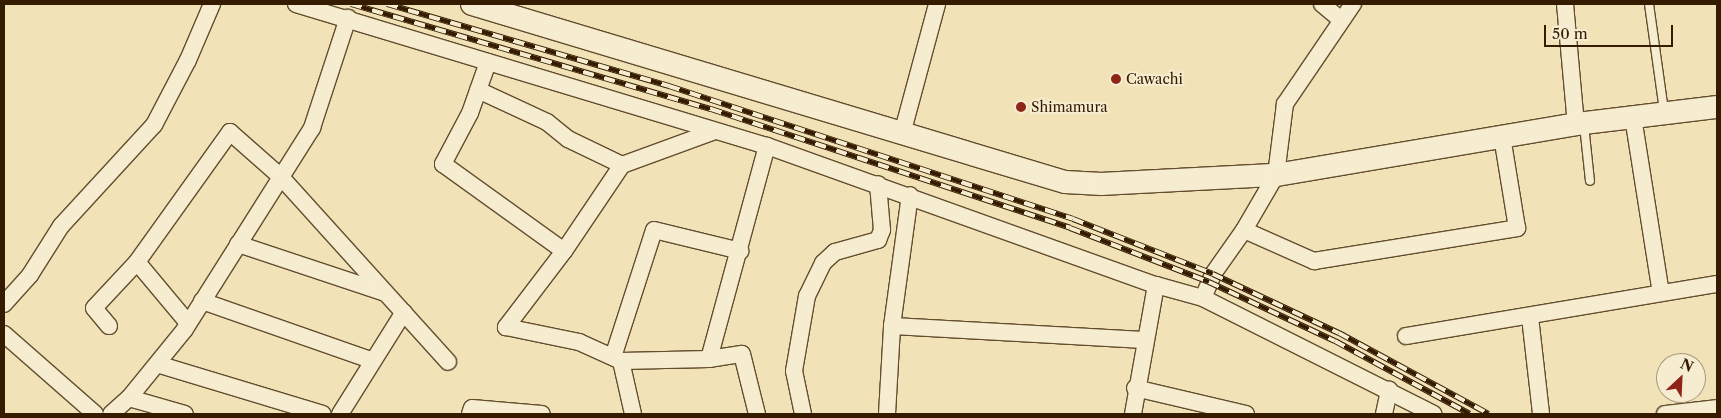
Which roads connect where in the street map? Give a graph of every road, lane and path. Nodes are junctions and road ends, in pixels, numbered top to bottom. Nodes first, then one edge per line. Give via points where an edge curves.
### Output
1 (212, 4) edge
2 (296, 4) edge
3 (472, 4) edge
4 (937, 4) edge
5 (1322, 4) edge
6 (1353, 4) edge
7 (1565, 4) edge
8 (1649, 4) edge
9 (513, 9) edge
10 (348, 18) junction
11 (1342, 20) junction
12 (488, 62) junction
13 (478, 90) junction
14 (1717, 107) edge
15 (1665, 113) junction
16 (1633, 117) junction
17 (1580, 123) junction
18 (715, 131) junction
19 (902, 134) junction
20 (1502, 136) junction
21 (767, 146) junction
22 (622, 165) junction
23 (1276, 175) junction
24 (281, 177) junction
25 (1590, 181) dead end
26 (878, 184) junction
27 (910, 195) junction
28 (1244, 230) junction
29 (238, 244) junction
30 (564, 251) junction
31 (740, 251) junction
32 (137, 262) junction
33 (1717, 284) edge
34 (1156, 285) junction
35 (1661, 293) junction
36 (387, 294) junction
37 (1203, 298) junction
38 (202, 301) junction
39 (4, 304) edge
40 (404, 312) junction
41 (1530, 317) junction
42 (188, 323) junction
43 (109, 326) dead end
44 (892, 326) junction
45 (4, 334) edge
46 (1406, 336) dead end
47 (1145, 340) junction
48 (617, 359) junction
49 (709, 359) junction
50 (373, 361) junction
51 (448, 362) dead end
52 (156, 364) junction
53 (1135, 388) junction
54 (1389, 390) junction
55 (129, 398) junction
56 (1713, 410) edge
57 (95, 414) edge
58 (111, 414) edge
59 (185, 414) edge
60 (323, 414) edge
61 (340, 414) edge
62 (470, 414) edge
63 (542, 414) edge
64 (633, 414) edge
65 (757, 414) edge
66 (803, 414) edge
67 (887, 414) edge
68 (1133, 414) edge
69 (1246, 414) edge
70 (1384, 414) edge
71 (1434, 414) edge
72 (1541, 414) edge
73 (1665, 414) edge

1 - 39 street via 154,126 61,226 30,275
2 - 10 street
3 - 9 street
4 - 19 street
5 - 11 street
6 - 11 street
7 - 17 street
8 - 15 lane
9 - 19 street
10 - 12 street
10 - 24 street via 312,128
11 - 23 street via 1285,104
12 - 13 street
12 - 18 street
13 - 22 street via 547,122 568,139
13 - 30 street via 470,113 443,164
14 - 15 street
15 - 16 street
16 - 17 street
16 - 35 street
17 - 20 street
17 - 25 lane
18 - 21 street
18 - 22 street
19 - 23 street via 1065,182 1102,184
20 - 23 street
20 - 28 street via 1516,228 1314,261
21 - 26 street
21 - 31 street
22 - 30 street
23 - 28 street
24 - 29 street
24 - 32 street via 230,132
24 - 36 street
26 - 27 street
26 - 66 street via 882,230 878,240 835,252 822,263 807,296 794,371
27 - 34 street
27 - 44 street
28 - 37 street via 1213,274
29 - 36 street
29 - 38 street
30 - 48 street via 506,327 579,342
31 - 48 street via 654,230
31 - 49 street
32 - 42 street
32 - 43 street via 94,308
33 - 35 street
34 - 37 street
34 - 47 street
35 - 41 street
36 - 40 street
37 - 54 street
38 - 42 street
38 - 50 street
40 - 50 street
40 - 51 street
41 - 46 street
41 - 72 street
42 - 52 street
44 - 47 street
44 - 67 street
45 - 57 street
47 - 53 street
48 - 49 street
48 - 64 street
49 - 65 street via 742,354
50 - 61 street
52 - 55 street
52 - 60 street
53 - 68 street
53 - 69 street
54 - 70 street
54 - 71 street
55 - 58 street
55 - 59 street
56 - 73 street
62 - 63 street via 472,408

